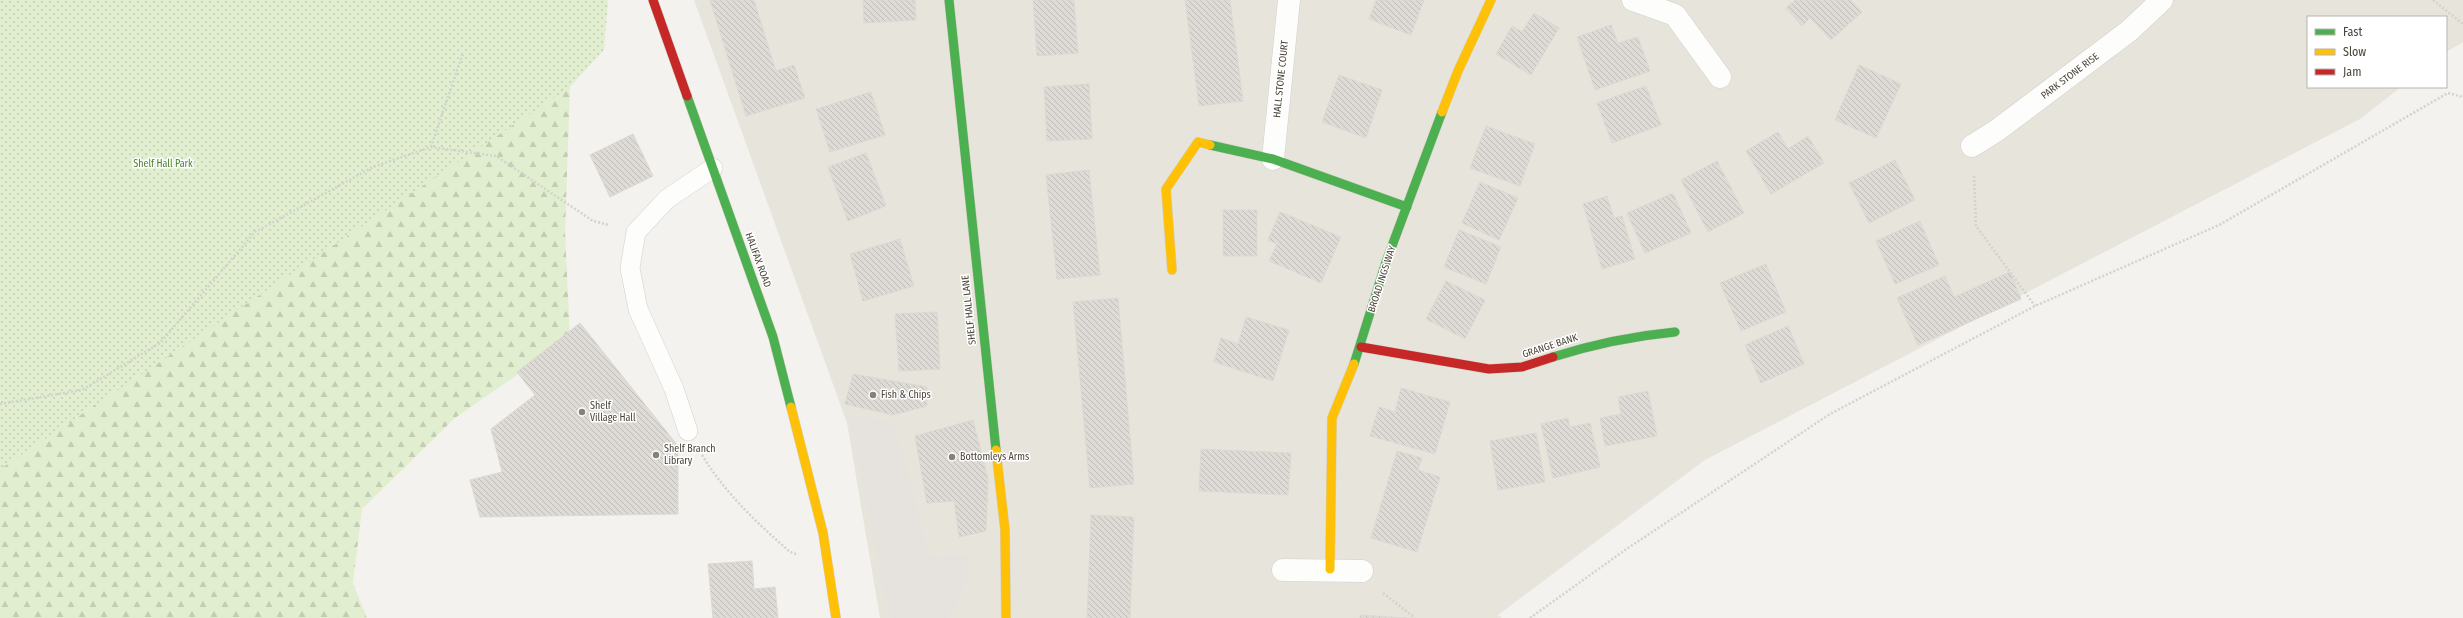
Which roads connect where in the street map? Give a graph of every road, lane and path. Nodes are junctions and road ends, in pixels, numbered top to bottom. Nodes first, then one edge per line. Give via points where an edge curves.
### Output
1 (653, 0) edge
2 (949, 0) edge
3 (1289, 0) edge
4 (1491, 0) edge
5 (1633, 0) edge
6 (2162, 0) edge
7 (2433, 0) edge
8 (2463, 24) edge
9 (463, 53) dead end
10 (1720, 77) dead end
11 (2463, 97) edge
12 (1972, 146) joint
13 (431, 147) junction
14 (1273, 159) junction
15 (713, 168) junction
16 (1407, 207) junction
17 (636, 232) junction
18 (1172, 270) dead end
19 (2035, 306) junction
20 (1675, 332) dead end
21 (1362, 347) junction
22 (0, 404) edge
23 (688, 431) joint
24 (828, 565) junction
25 (1283, 570) dead end
26 (1330, 570) junction
27 (1362, 571) joint
28 (836, 618) edge
29 (1006, 618) edge
30 (1415, 618) edge
31 (1530, 618) edge

1 - 15 main road, HALIFAX ROAD
2 - 29 main road, SHELF HALL LANE via 1005,530
3 - 14 street, HALL STONE COURT
4 - 16 main road, BROAD INGS WAY via 1458,71
5 - 10 street via 1675,15
6 - 12 street, PARK STONE RISE via 2130,31
7 - 8 path
9 - 13 path
11 - 19 path via 2448,93 2219,225
12 - 19 path via 1976,226
13 - 17 path via 496,156 593,221
13 - 22 path via 373,167 255,232 160,344 82,390
14 - 16 main road
14 - 18 main road via 1198,142 1166,188
15 - 17 lane via 667,199
15 - 24 main road, HALIFAX ROAD via 774,338 823,533
16 - 21 main road, BROAD INGS WAY via 1386,262
17 - 23 lane via 630,268 638,310 674,389
19 - 31 path via 1830,414 1625,550
20 - 21 main road, GRANGE BANK via 1639,335 1589,345 1522,367 1489,369
21 - 26 main road, BROAD INGS WAY via 1332,418
23 - 24 path via 716,478 760,526 790,552
24 - 28 main road, HALIFAX ROAD
25 - 26 street
26 - 27 street
27 - 30 path via 1392,602

